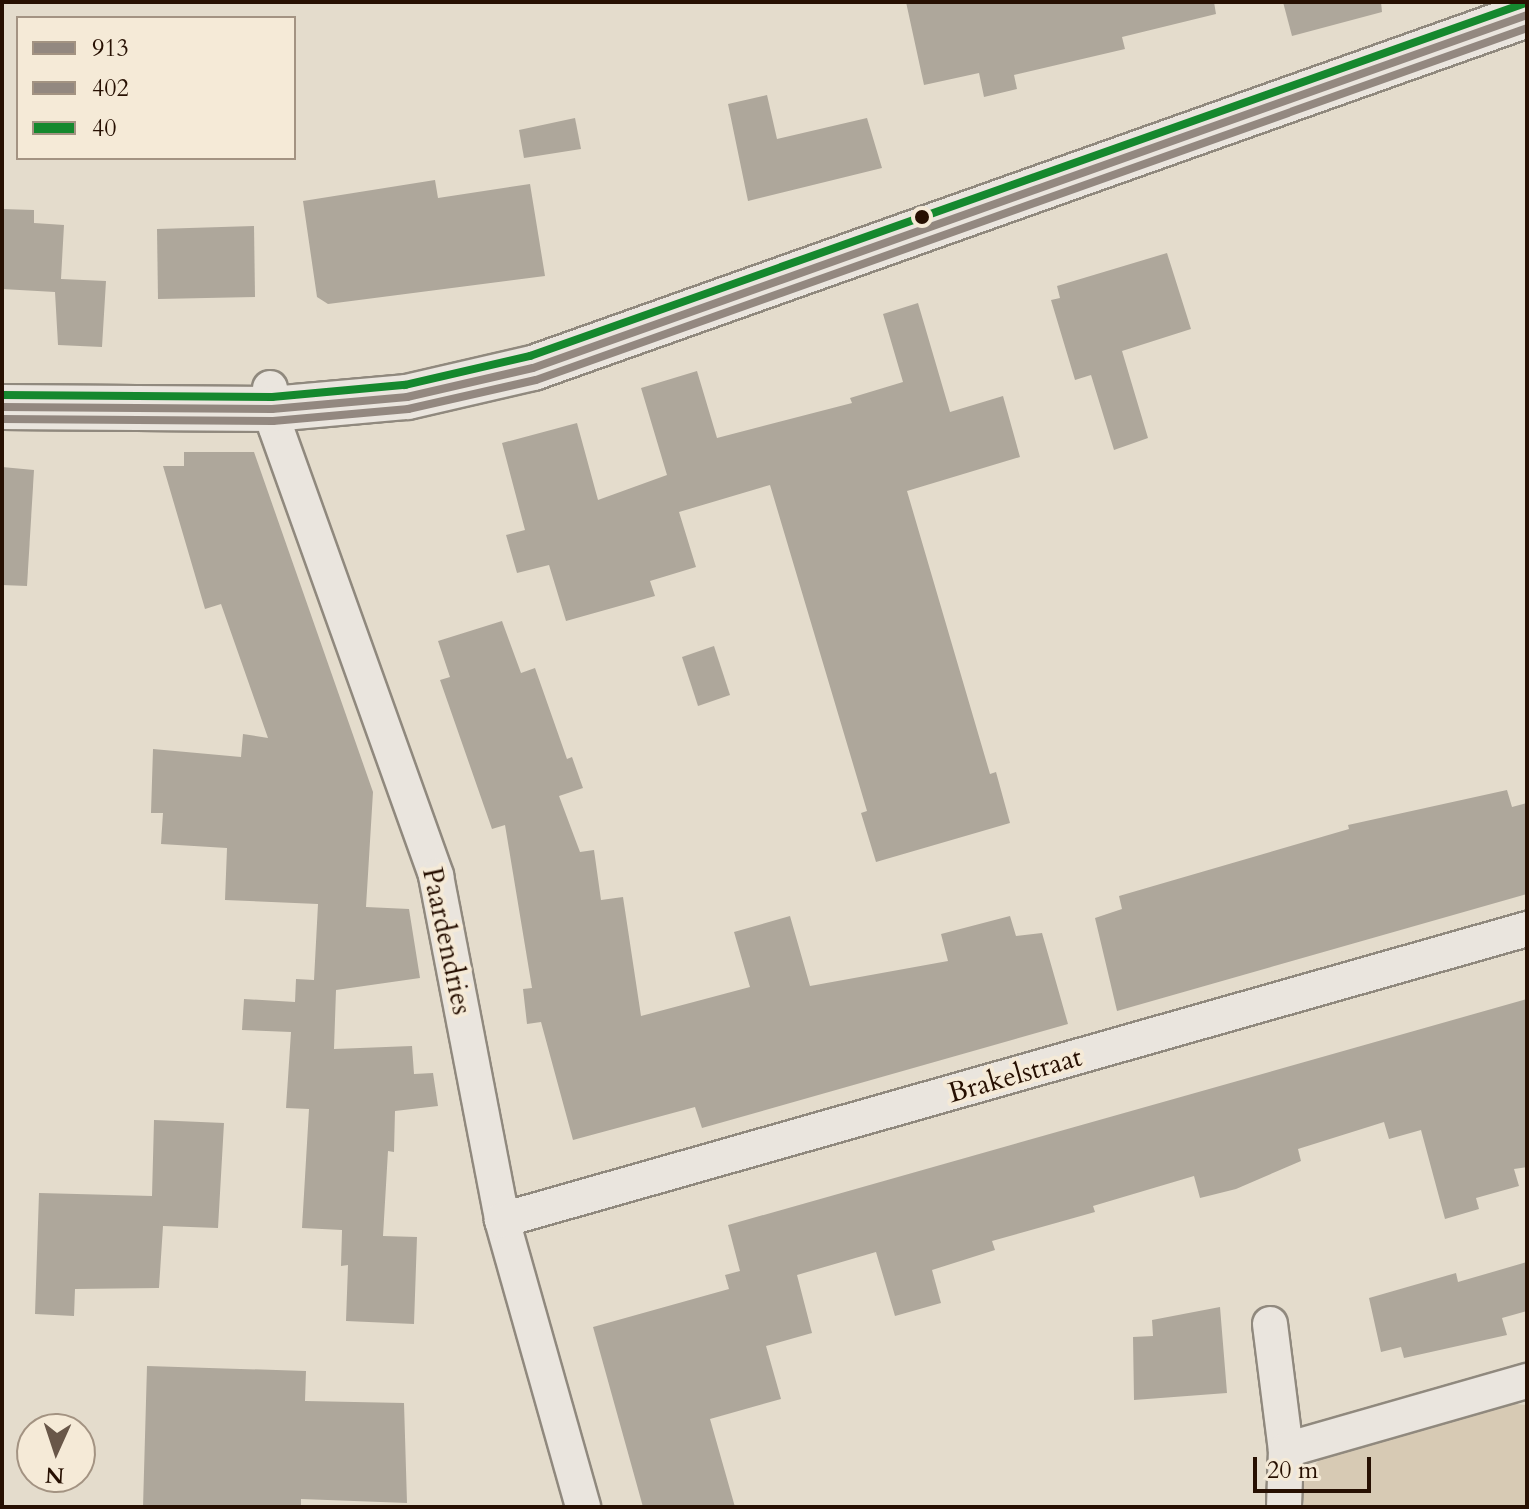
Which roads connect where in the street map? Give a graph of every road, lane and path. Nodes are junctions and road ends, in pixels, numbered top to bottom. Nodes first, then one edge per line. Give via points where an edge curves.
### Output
1 (1527, 15) edge
2 (271, 398) junction
3 (2, 407) edge
4 (1527, 929) edge
5 (502, 1220) junction
6 (1270, 1324) dead end
7 (1527, 1381) edge
8 (1286, 1450) junction
9 (583, 1507) edge
10 (1284, 1507) edge

1 - 2 main road via 533,368 407,397
2 - 3 main road
2 - 5 street, Paardendries via 436,876
4 - 5 street, Brakelstraat
5 - 9 street, Paardendries
6 - 8 street
7 - 8 street
8 - 10 street

